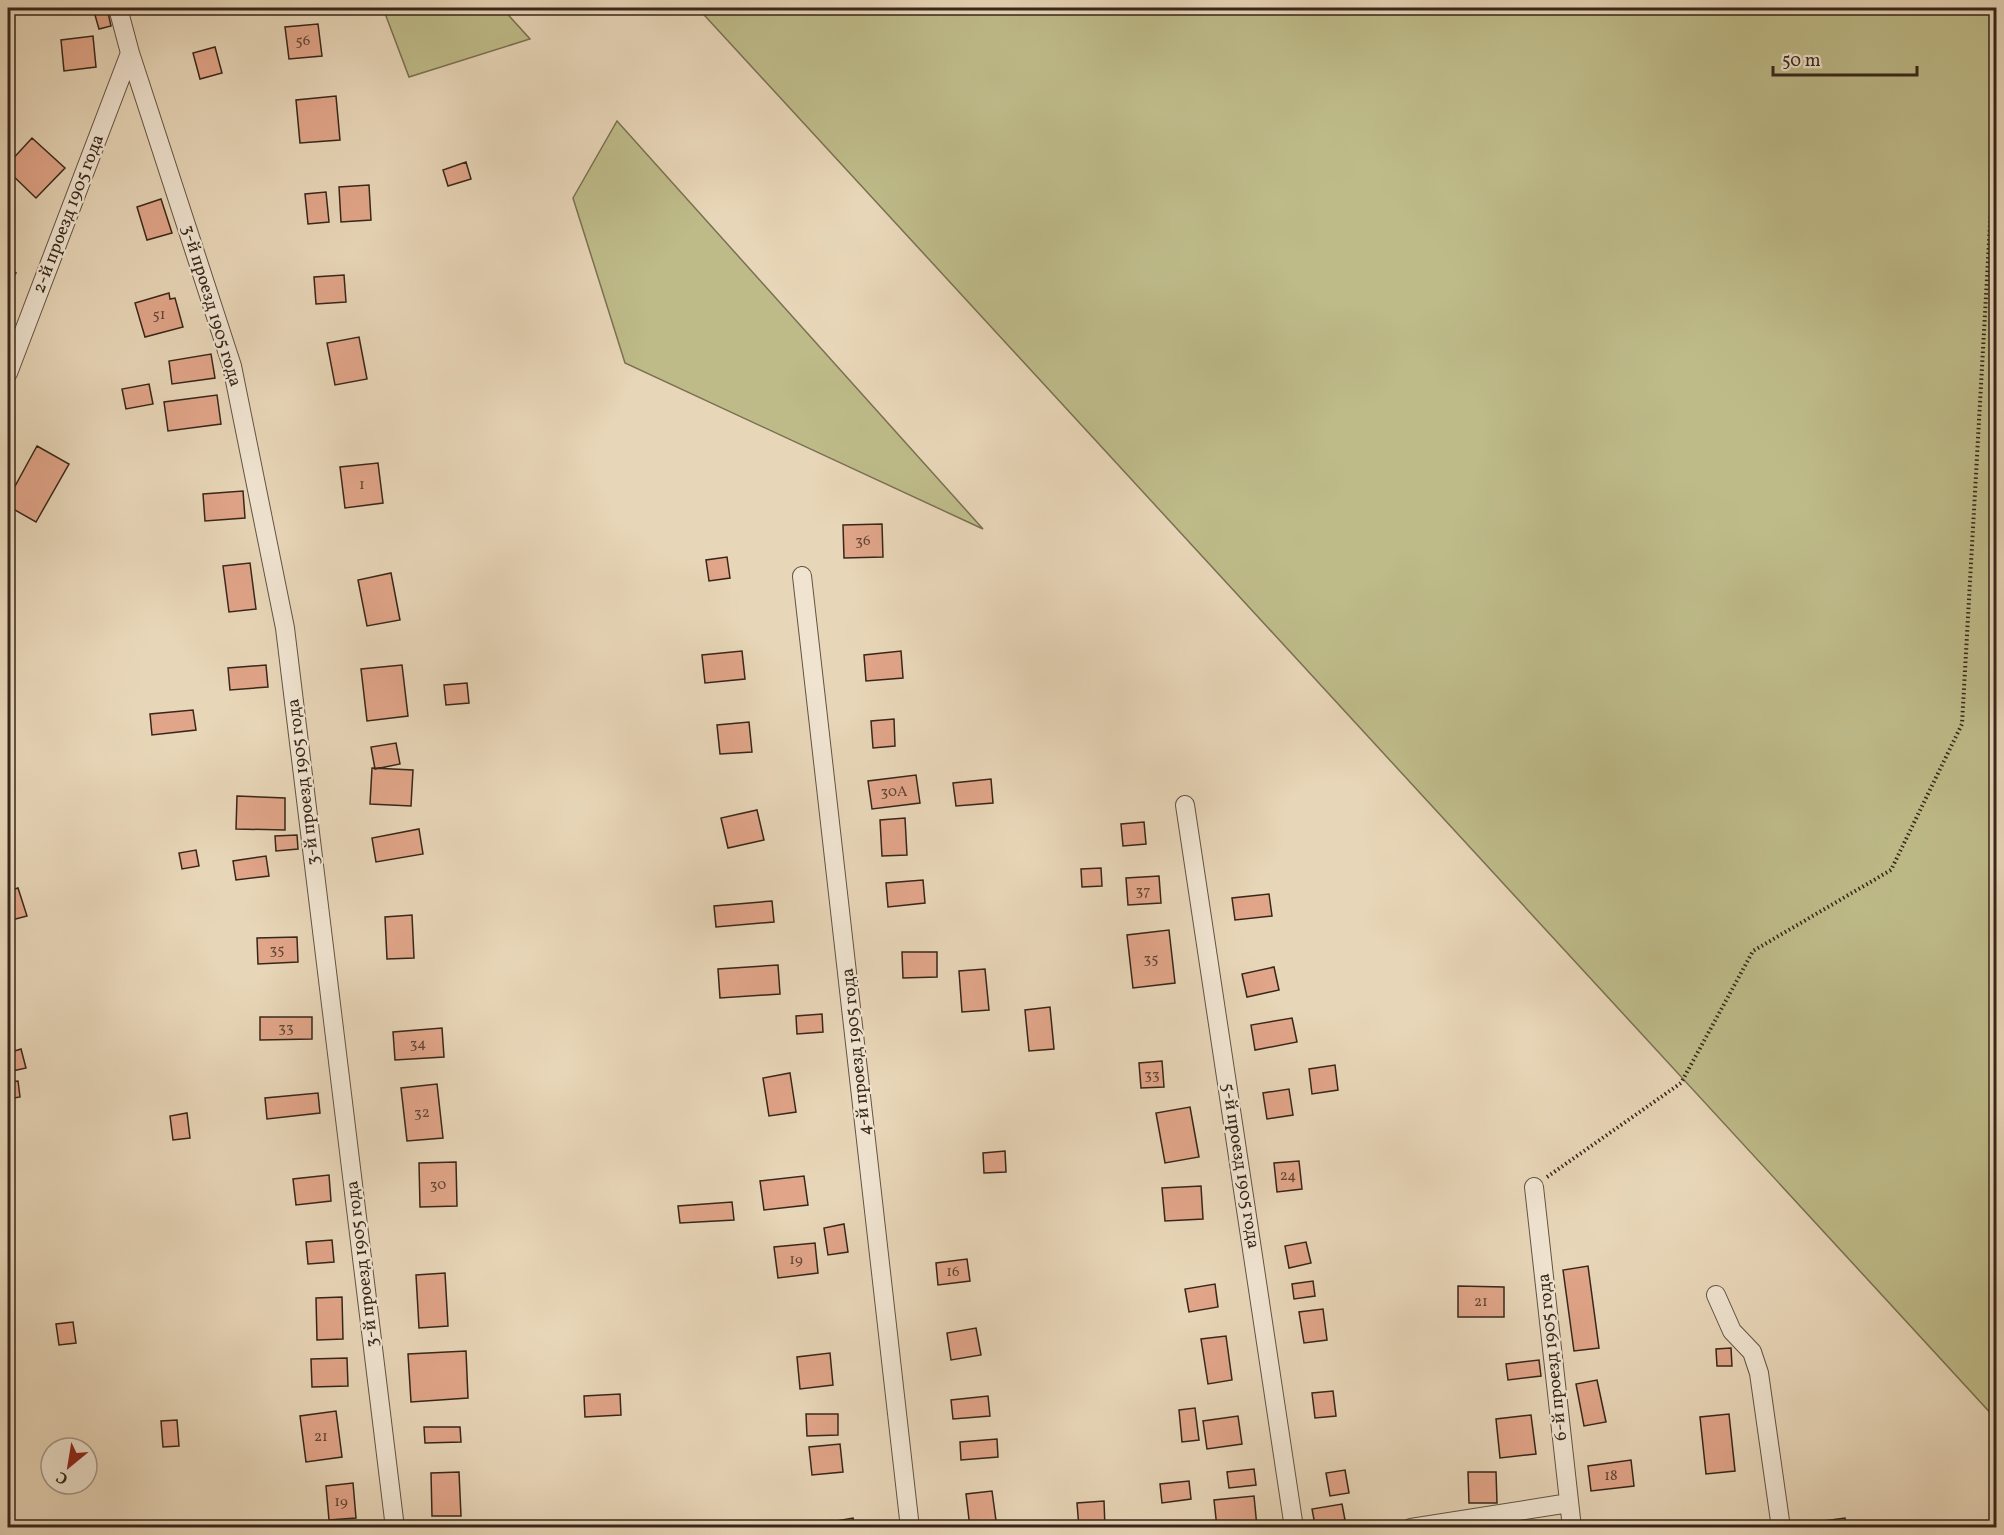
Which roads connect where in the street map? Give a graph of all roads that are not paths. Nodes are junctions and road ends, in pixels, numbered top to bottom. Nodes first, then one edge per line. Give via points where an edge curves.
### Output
1 (118, 8) edge
2 (130, 53) junction
3 (8, 374) edge
4 (802, 576) dead end
5 (1185, 805) dead end
6 (1534, 1187) road end
7 (1716, 1295) dead end
8 (1569, 1503) junction
9 (395, 1527) edge
10 (910, 1527) edge
11 (1294, 1527) edge
12 (1411, 1527) edge
13 (1572, 1527) edge
14 (1780, 1527) edge

1 - 2 street, 3-й проезд 1905 года
2 - 3 street, 2-й проезд 1905 года
2 - 9 street, 3-й проезд 1905 года via 232,366 285,628
4 - 10 street, 4-й проезд 1905 года
5 - 11 street, 5-й проезд 1905 года
6 - 8 street, 6-й проезд 1905 года
7 - 14 street via 1732,1331 1752,1352 1760,1373
8 - 12 street
8 - 13 street, 6-й проезд 1905 года

